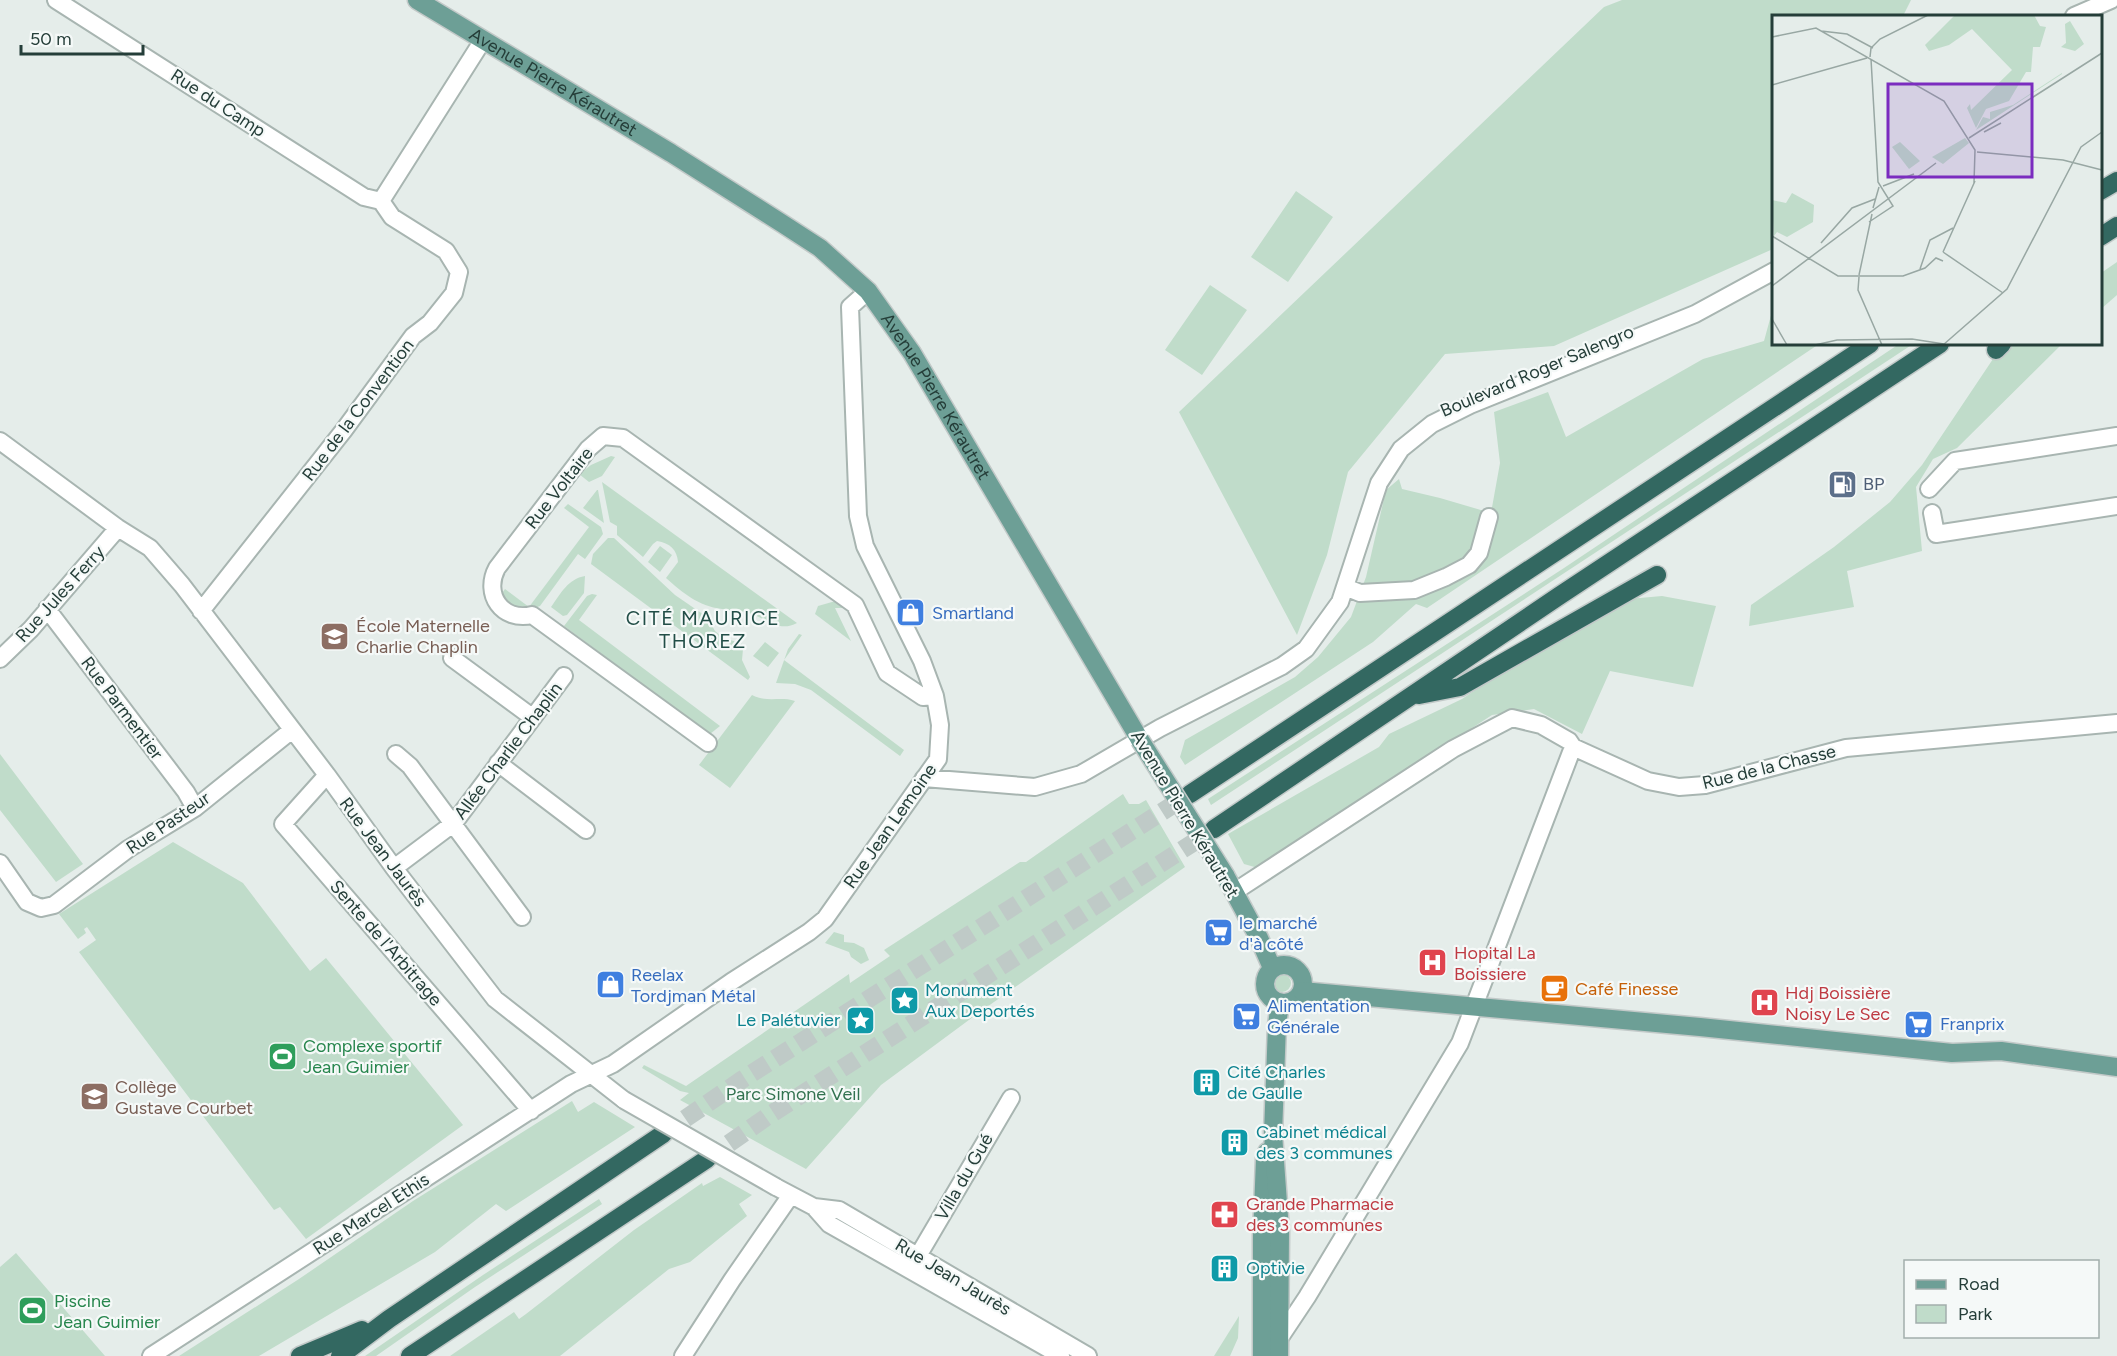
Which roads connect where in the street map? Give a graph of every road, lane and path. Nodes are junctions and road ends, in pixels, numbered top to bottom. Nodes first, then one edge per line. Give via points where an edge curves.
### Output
1 (56, 0) edge
2 (417, 0) edge
3 (2111, 0) edge
4 (2076, 15) edge
5 (483, 40) junction
6 (2117, 180) edge
7 (2102, 190) edge
8 (381, 201) junction
9 (2117, 226) edge
10 (2102, 236) edge
11 (1772, 272) edge
12 (868, 291) junction
13 (1868, 345) edge
14 (1938, 345) edge
15 (2117, 436) edge
16 (0, 441) edge
17 (1929, 489) dead end
18 (2117, 506) edge
19 (1932, 513) dead end
20 (1489, 517) dead end
21 (118, 528) junction
22 (1656, 575) dead end
23 (1345, 587) junction
24 (48, 609) junction
25 (201, 611) junction
26 (452, 658) dead end
27 (0, 659) edge
28 (564, 676) dead end
29 (935, 696) junction
30 (1411, 696) junction
31 (532, 717) junction
32 (2117, 723) edge
33 (292, 730) junction
34 (1140, 740) junction
35 (708, 743) dead end
36 (1573, 747) junction
37 (396, 754) dead end
38 (498, 763) junction
39 (327, 775) junction
40 (924, 778) junction
41 (1190, 794) tunnel mouth
42 (195, 808) junction
43 (454, 823) junction
44 (1214, 829) tunnel mouth
45 (586, 830) dead end
46 (0, 863) edge
47 (394, 868) junction
48 (1234, 892) junction
49 (522, 917) dead end
50 (1272, 968) junction
51 (1302, 992) junction
52 (1280, 1003) junction
53 (1475, 1007) junction
54 (2110, 1066) edge
55 (592, 1074) junction
56 (1011, 1098) dead end
57 (531, 1111) junction
58 (663, 1134) tunnel mouth
59 (1273, 1134) junction
60 (707, 1159) tunnel mouth
61 (783, 1191) junction
62 (814, 1207) junction
63 (918, 1256) junction
64 (389, 1319) junction
65 (1279, 1347) edge
66 (151, 1356) edge
67 (300, 1356) edge
68 (340, 1356) edge
69 (410, 1356) edge
70 (683, 1356) edge
71 (1061, 1356) edge
72 (1088, 1356) edge
73 (1262, 1356) edge

1 - 8 street, Rue du Camp via 364,197
2 - 5 main road, Avenue Pierre Kérautret
3 - 4 street
5 - 8 street
5 - 12 main road, Avenue Pierre Kérautret via 820,248
6 - 7 highway
8 - 25 street, Rue de la Convention via 392,217 446,250 459,272 454,293 430,323 413,336
9 - 10 highway
11 - 23 street, Boulevard Roger Salengro via 1703,310 1695,304 1428,417 1395,443 1371,478 1353,525 1353,561
12 - 29 street, Rue Jean Lemoine via 850,307 858,516 865,546 922,661
12 - 34 main road, Avenue Pierre Kérautret via 912,353
13 - 41 highway
14 - 30 highway
15 - 17 street via 1955,461
16 - 21 street, Rue Jean Jaurès
18 - 19 street via 1936,534
20 - 23 street via 1479,553 1468,565 1446,577 1414,590 1360,593
21 - 24 street, Rue Jules Ferry
21 - 25 street, Rue Jean Jaurès via 150,548
22 - 30 highway via 1460,687
23 - 34 street, Boulevard Roger Salengro via 1340,602 1306,649 1282,666
24 - 27 street, Rue Jules Ferry
24 - 42 street, Rue Parmentier
25 - 33 street, Rue Jean Jaurès
26 - 31 street
28 - 31 street, Allée Charlie Chaplin
29 - 35 street, Rue Voltaire via 922,697 887,673 855,605 623,438 603,436 588,449 497,568 491,584 495,599 510,614 532,615
29 - 40 street, Rue Jean Lemoine via 940,725 938,759
30 - 44 highway
31 - 38 street, Allée Charlie Chaplin
32 - 36 street, Rue de la Chasse via 1846,748 1706,785 1679,787 1648,781
33 - 39 street, Rue Jean Jaurès
33 - 42 street, Rue Pasteur
34 - 40 street, Boulevard Roger Salengro via 1081,774 1035,787
34 - 48 main road, Avenue Pierre Kérautret, bridge
36 - 48 street, Rue de la Chasse via 1541,725 1512,718 1453,749
36 - 53 street
37 - 43 street
38 - 43 street, Allée Charlie Chaplin
38 - 45 street
39 - 47 street, Rue Jean Jaurès
39 - 57 street, Sente de l'Arbitrage via 283,824
40 - 55 street, Rue Jean Lemoine via 825,919 613,1064
42 - 46 street, Rue Pasteur via 128,849 54,905 40,908 27,902
43 - 47 street, Allée Charlie Chaplin
43 - 49 street
47 - 55 street, Rue Jean Jaurès via 495,999
48 - 50 main road, Avenue Pierre Kérautret
50 - 51 main road via 1280,964 1297,969 1304,984
50 - 52 main road via 1264,984 1266,992
51 - 52 main road via 1293,1001
51 - 53 main road
52 - 59 main road
53 - 54 main road via 1952,1053 2001,1051
53 - 65 street via 1460,1043
55 - 57 street, Rue Marcel Ethis
55 - 61 street, Rue Jean Jaurès, bridge via 624,1100
56 - 63 street, Villa du Gué
57 - 66 street, Rue Marcel Ethis
58 - 64 highway
59 - 65 main road via 1280,1231
59 - 73 main road via 1265,1158
60 - 69 highway
61 - 62 street, Rue Jean Jaurès
61 - 70 street
62 - 63 street, Rue Jean Jaurès via 839,1210
62 - 71 street, Rue Jean Jaurès via 829,1224
63 - 72 street, Rue Jean Jaurès
64 - 67 highway
64 - 68 highway

